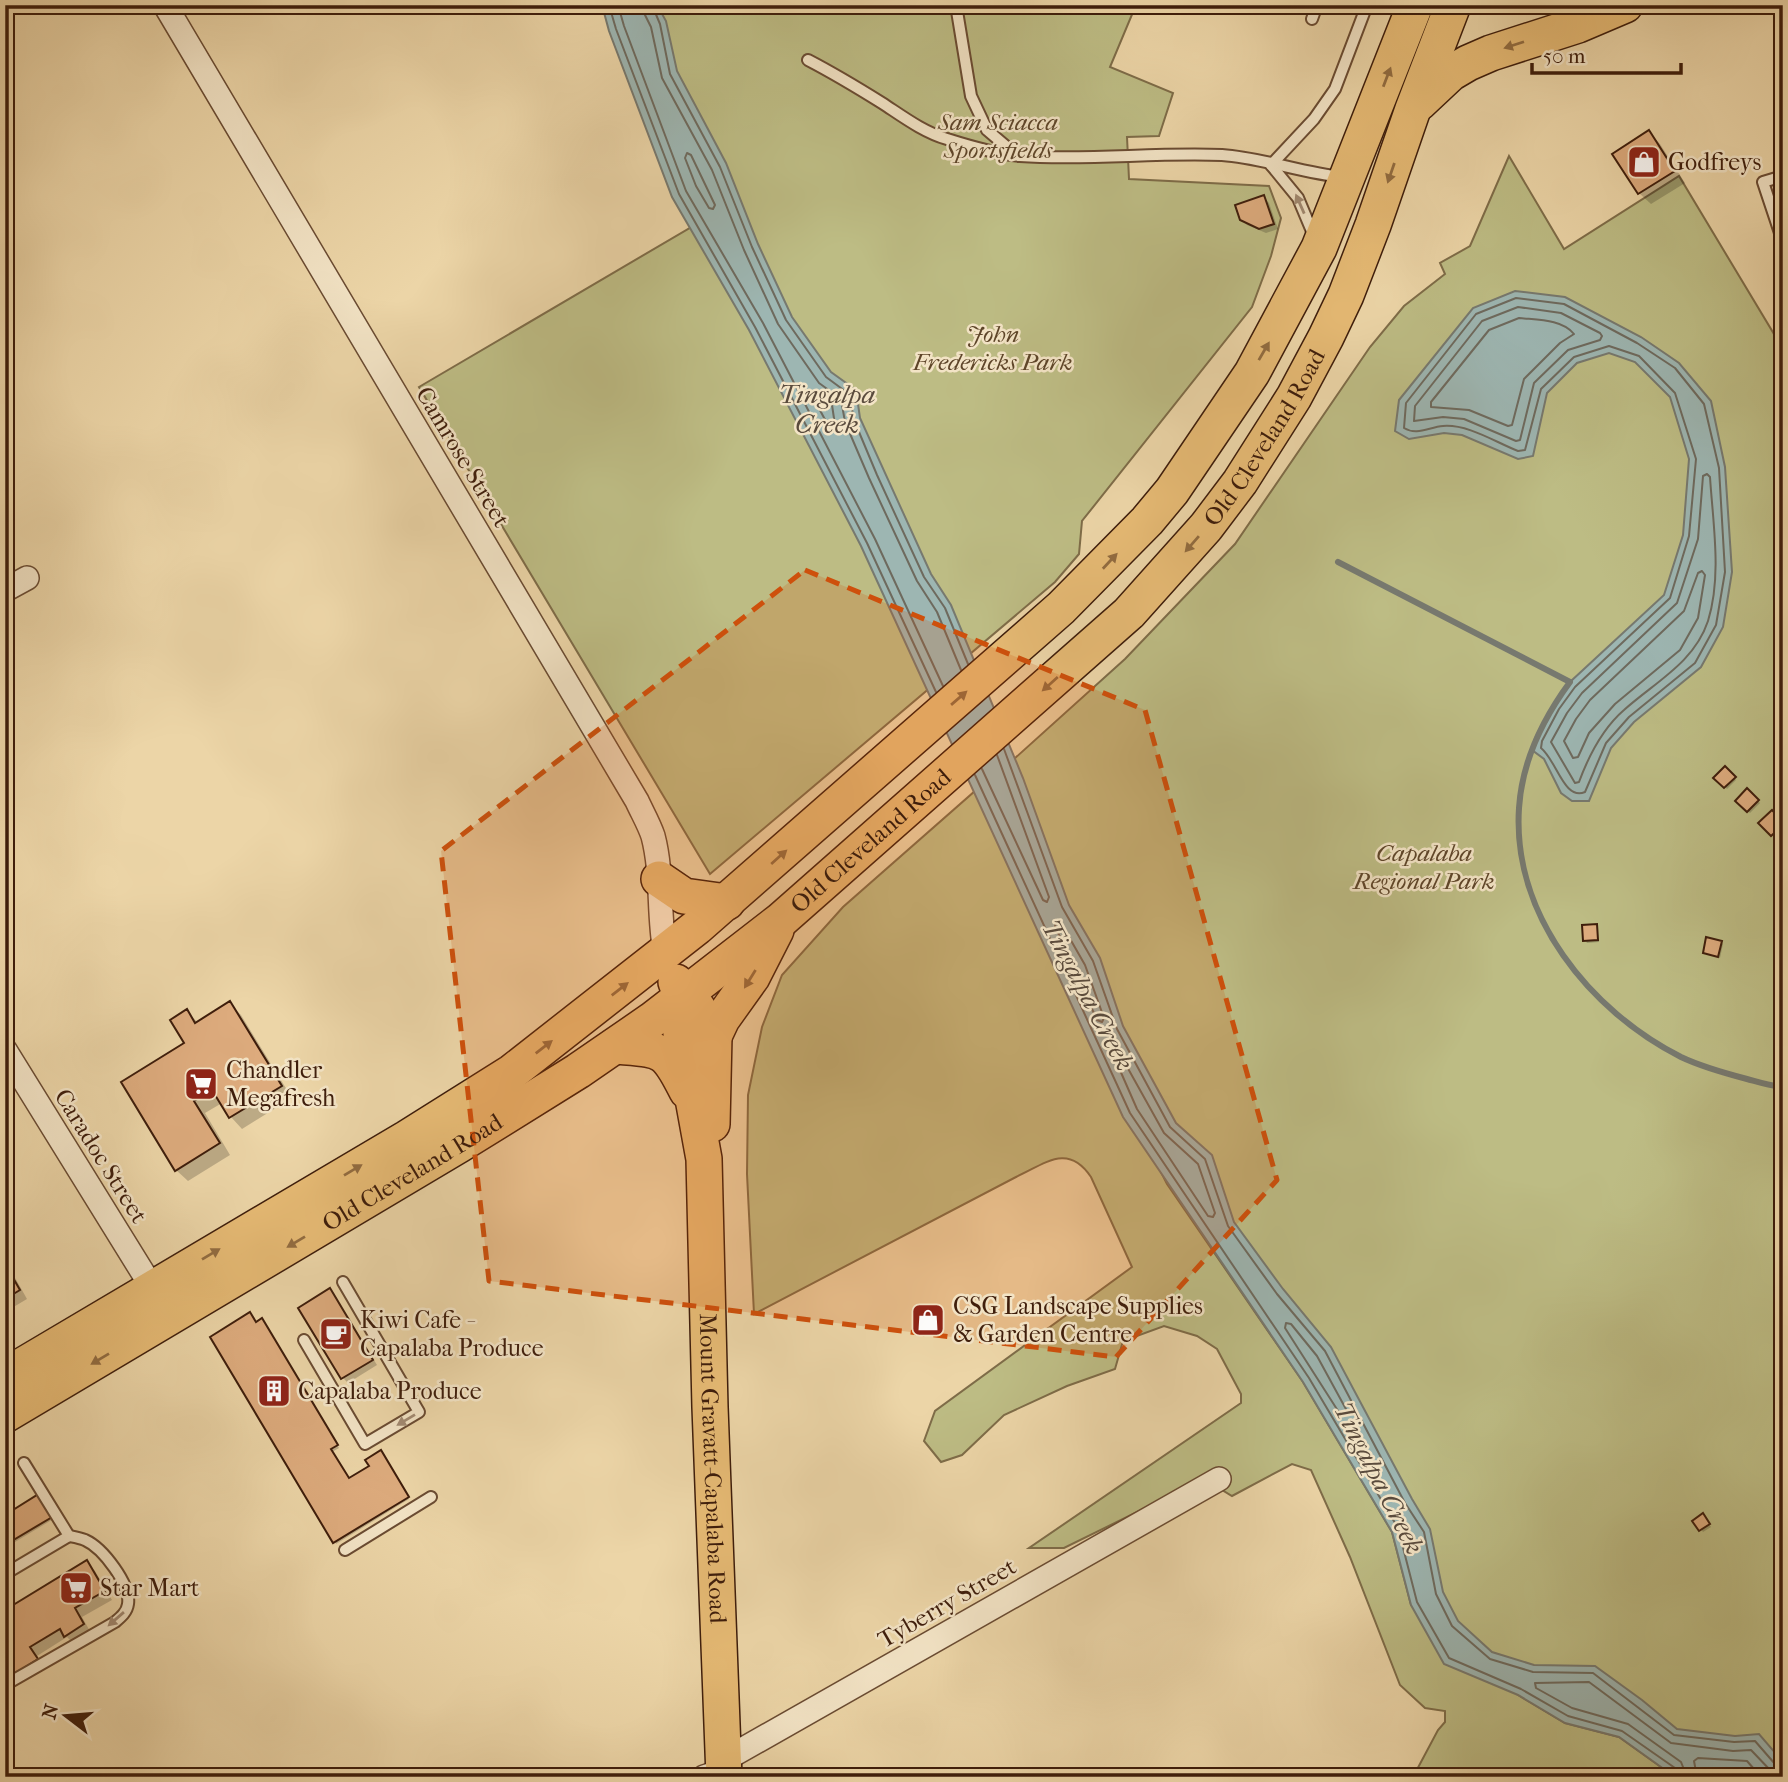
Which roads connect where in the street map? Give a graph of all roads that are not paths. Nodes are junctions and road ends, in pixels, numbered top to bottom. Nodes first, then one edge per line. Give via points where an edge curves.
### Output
1 (165, 5) edge
2 (956, 5) edge
3 (1317, 5) edge
4 (1367, 5) edge
5 (1415, 5) edge
6 (1453, 5) edge
7 (1625, 5) edge
8 (1312, 19) dead end
9 (808, 60) dead end
10 (1413, 109) junction
11 (1017, 155) junction
12 (1271, 164) junction
13 (1783, 176) edge
14 (1347, 178) junction
15 (1783, 242) edge
16 (1319, 248) junction
17 (27, 578) dead end
18 (5, 590) edge
19 (659, 879) junction
20 (727, 902) junction
21 (780, 920) junction
22 (666, 952) junction
23 (682, 998) junction
24 (714, 1036) junction
25 (615, 1046) junction
26 (5, 1050) edge
27 (695, 1107) junction
28 (704, 1160) junction
29 (343, 1282) dead end
30 (153, 1289) junction
31 (303, 1340) dead end
32 (5, 1376) edge
33 (5, 1415) edge
34 (24, 1463) dead end
35 (1219, 1479) dead end
36 (431, 1497) dead end
37 (69, 1536) junction
38 (345, 1550) dead end
39 (5, 1574) edge
40 (5, 1678) edge
41 (717, 1771) edge

1 - 19 street, Camrose Street via 637,801 652,833
2 - 11 lane via 971,96 987,130
3 - 8 lane
4 - 12 lane via 1335,89
14 -> 5 main road, Old Cleveland Road
6 - 10 main road, Old Cleveland Road
7 -> 10 main road via 1468,63
9 - 11 lane via 944,139
10 -> 21 main road, Old Cleveland Road via 1346,295 1294,397 1206,527 1101,639
11 - 12 lane via 1222,155
12 - 14 lane
16 -> 12 lane via 1298,198
13 - 15 lane via 1763,182
14 - 16 main road, Old Cleveland Road
20 -> 16 main road, Old Cleveland Road via 1061,608 1147,521 1252,373
17 - 18 street
19 - 20 main road via 691,898
19 - 22 street, Camrose Street
20 - 22 main road, Old Cleveland Road
21 - 23 main road, Old Cleveland Road
21 -> 24 main road via 752,977
22 - 23 main road, Mount Gravatt-Capalaba Road
30 -> 22 main road, Old Cleveland Road via 512,1072
23 - 24 main road, Mount Gravatt-Capalaba Road via 697,1007
23 - 25 main road, Old Cleveland Road
23 - 27 main road, Mount Gravatt-Capalaba Road via 681,1027
24 - 28 main road, Mount Gravatt-Capalaba Road via 712,1134
25 - 27 main road via 651,1049 672,1061
25 -> 33 main road, Old Cleveland Road via 436,1159
26 - 30 street, Caradoc Street
27 - 28 main road, Mount Gravatt-Capalaba Road
28 - 41 main road, Mount Gravatt-Capalaba Road
29 -> 31 lane via 419,1412 365,1444
30 - 32 main road, Old Cleveland Road
34 - 37 lane
35 - 41 street, Tyberry Street
36 - 38 lane
37 - 39 lane
37 -> 40 lane via 87,1540 105,1555 125,1585 128,1603 124,1614 12,1681

